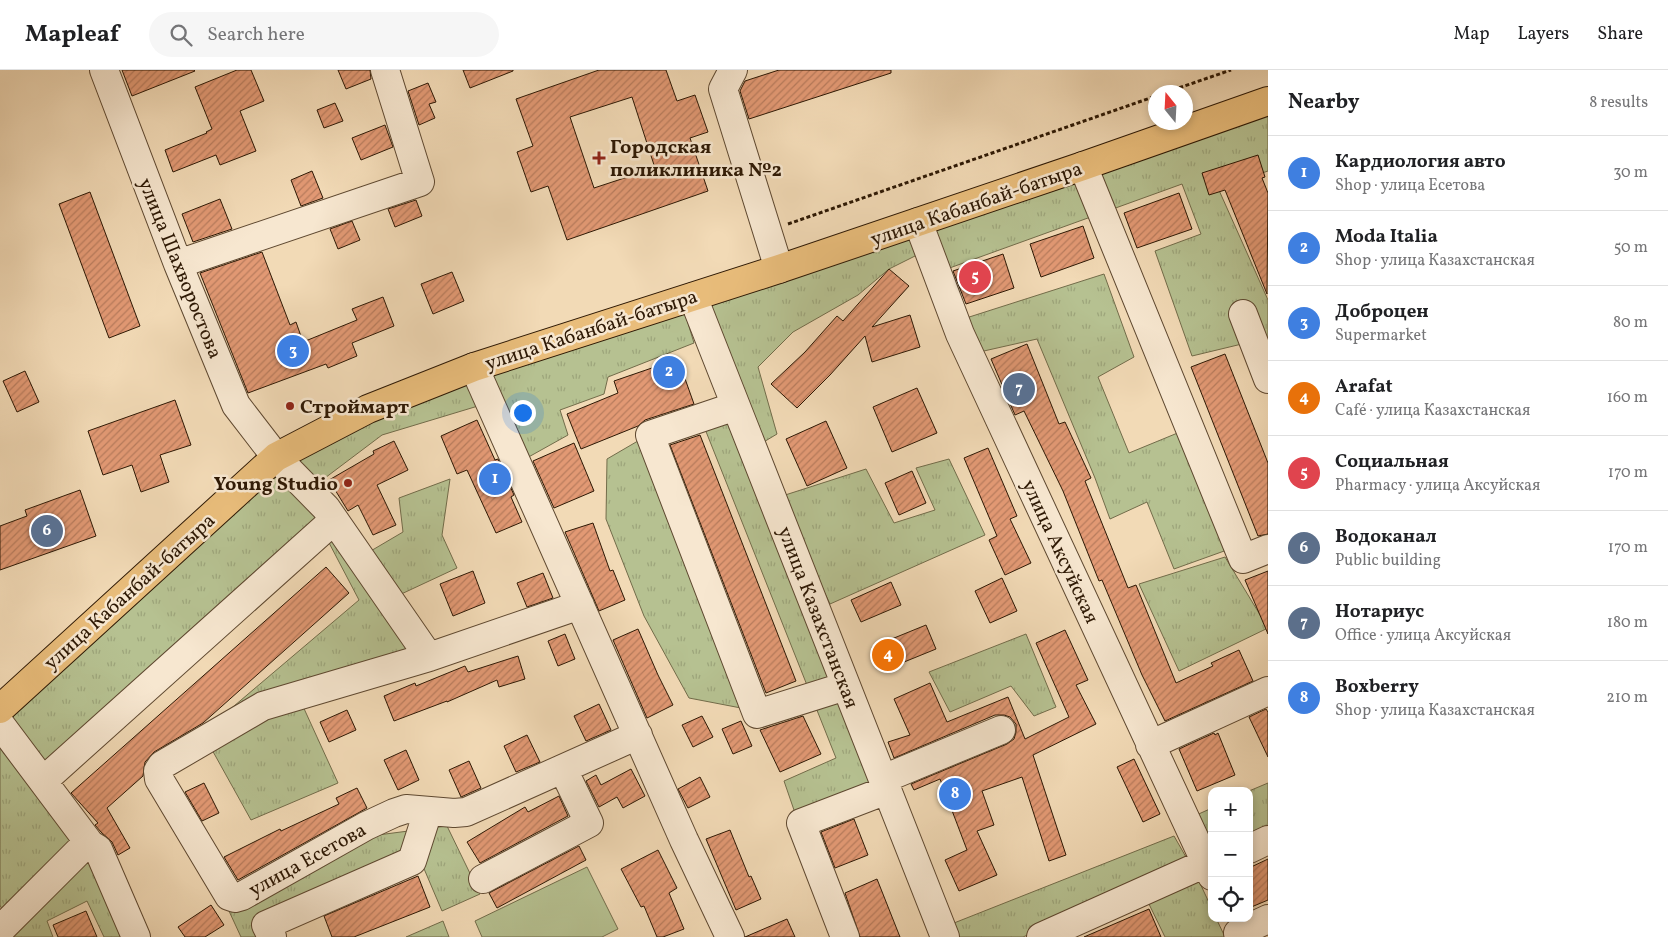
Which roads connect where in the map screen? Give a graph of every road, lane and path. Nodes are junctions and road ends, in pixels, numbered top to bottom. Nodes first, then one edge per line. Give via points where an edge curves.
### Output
1 (104, 70) edge
2 (385, 70) edge
3 (1231, 70) edge
4 (724, 76) edge
5 (1187, 85) edge
6 (1148, 99) edge
7 (1268, 101) edge
8 (1083, 166) junction
9 (918, 222) junction
10 (767, 231) junction
11 (178, 264) junction
12 (779, 269) junction
13 (693, 297) junction
14 (1243, 314) dead end
15 (474, 367) junction
16 (1267, 375) edge
17 (736, 406) junction
18 (276, 457) junction
19 (334, 520) junction
20 (1268, 549) edge
21 (580, 605) junction
22 (429, 657) junction
23 (846, 686) junction
24 (1268, 692) edge
25 (0, 708) edge
26 (0, 724) edge
27 (1001, 730) dead end
28 (638, 734) junction
29 (1150, 745) junction
30 (563, 769) junction
31 (42, 781) junction
32 (885, 784) junction
33 (428, 810) junction
34 (1268, 840) edge
35 (90, 844) junction
36 (1253, 847) edge
37 (1208, 867) edge
38 (1208, 869) edge
39 (483, 880) dead end
40 (1268, 920) edge
41 (1236, 929) edge
42 (3, 930) edge
43 (136, 937) edge
44 (272, 937) edge
45 (730, 937) edge
46 (845, 937) edge
47 (945, 937) edge
48 (1041, 937) edge

1 - 11 street, улица Шахворостова
2 - 11 street via 420,182
3 - 5 path
4 - 10 street
6 - 10 path
7 - 8 main road, улица Кабанбай-батыра
8 - 9 main road, улица Кабанбай-батыра
8 - 20 street via 1242,559
9 - 12 main road, улица Кабанбай-батыра
9 - 29 street, улица Аксуйская via 960,334
10 - 12 street
11 - 18 street, улица Шахворостова via 236,406
12 - 13 main road, улица Кабанбай-батыра
13 - 15 main road, улица Кабанбай-батыра
13 - 17 street, улица Казахстанская
14 - 16 street
15 - 18 main road, улица Кабанбай-батыра via 368,409
15 - 21 street
17 - 23 street, улица Казахстанская
17 - 23 street via 650,434 757,714
18 - 19 street, улица Шахворостова
18 - 25 main road, улица Кабанбай-батыра
19 - 22 street, улица Шахворостова
19 - 31 street
21 - 22 street, улица Есетова
21 - 28 street
22 - 33 street, улица Есетова via 263,706 162,765 158,771 159,779 229,896 235,898 394,813
23 - 32 street, улица Казахстанская
24 - 29 street
26 - 31 street
27 - 32 street
28 - 30 street, улица Есетова
28 - 45 street
29 - 37 street, улица Аксуйская
30 - 33 street, улица Есетова via 466,812
30 - 39 street via 590,823
31 - 35 street
32 - 46 street via 801,823
32 - 47 street, улица Казахстанская
33 - 44 street via 412,861 266,925
34 - 36 street
35 - 42 street via 83,847
35 - 43 street via 98,850
38 - 48 street
40 - 41 street

